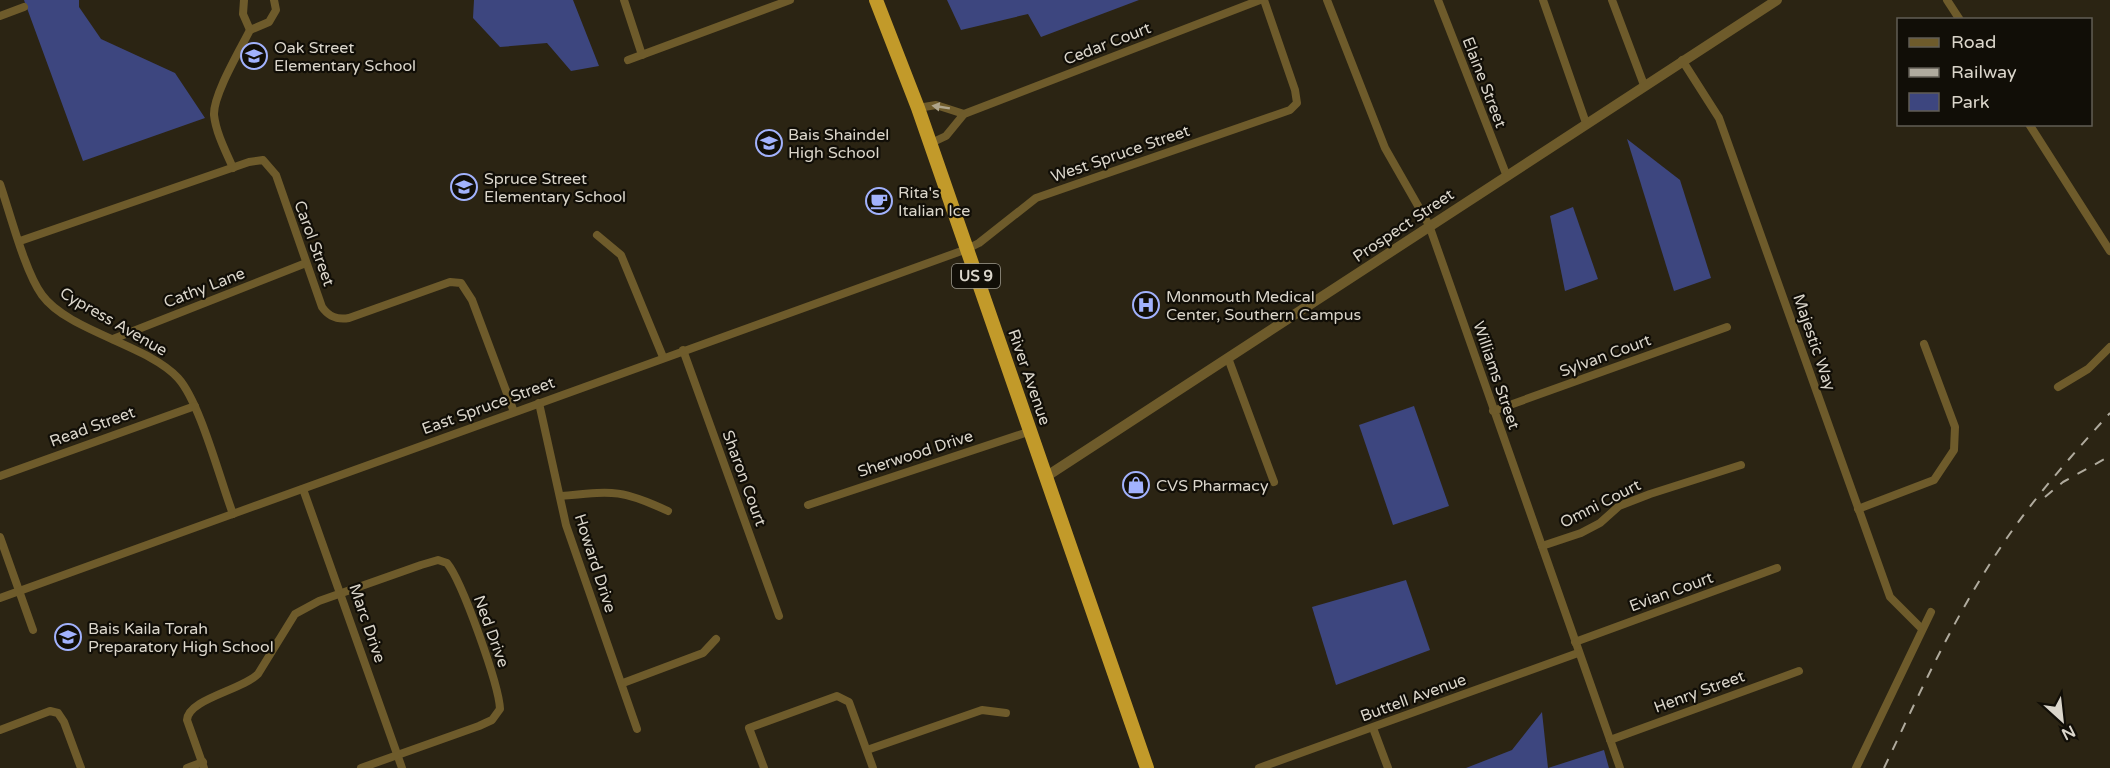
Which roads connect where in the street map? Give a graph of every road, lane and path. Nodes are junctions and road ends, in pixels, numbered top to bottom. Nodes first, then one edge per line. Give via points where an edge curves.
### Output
1 (244, 0) edge
2 (274, 0) edge
3 (624, 0) edge
4 (790, 0) edge
5 (876, 0) edge
6 (1262, 0) edge
7 (1326, 0) edge
8 (1438, 0) edge
9 (1543, 0) edge
10 (1612, 0) edge
11 (1777, 0) edge
12 (1947, 0) edge
13 (24, 7) dead end
14 (0, 16) edge
15 (1959, 18) edge
16 (250, 30) junction
17 (642, 55) junction
18 (628, 60) dead end
19 (1682, 60) junction
20 (1644, 85) junction
21 (918, 108) junction
22 (964, 114) junction
23 (1586, 123) junction
24 (2030, 126) edge
25 (929, 144) junction
26 (232, 168) junction
27 (1506, 174) junction
28 (0, 184) edge
29 (1429, 225) junction
30 (597, 235) dead end
31 (20, 241) junction
32 (967, 249) junction
33 (2110, 251) edge
34 (306, 263) junction
35 (1727, 327) dead end
36 (113, 339) junction
37 (1924, 344) dead end
38 (2110, 347) edge
39 (683, 350) junction
40 (663, 357) junction
41 (1228, 358) junction
42 (2058, 387) dead end
43 (540, 403) junction
44 (195, 406) junction
45 (1493, 411) junction
46 (514, 412) junction
47 (1031, 431) junction
48 (1741, 465) dead end
49 (0, 476) edge
50 (1047, 476) junction
51 (1274, 482) dead end
52 (303, 489) junction
53 (562, 496) junction
54 (808, 505) dead end
55 (1858, 509) junction
56 (668, 511) dead end
57 (233, 514) junction
58 (0, 537) edge
59 (1542, 546) junction
60 (1777, 568) dead end
61 (19, 591) junction
62 (341, 593) junction
63 (0, 598) edge
64 (1931, 612) dead end
65 (779, 616) dead end
66 (1923, 629) junction
67 (33, 630) dead end
68 (716, 639) dead end
69 (1575, 642) junction
70 (1578, 653) junction
71 (1799, 671) dead end
72 (623, 683) junction
73 (1006, 713) dead end
74 (1373, 728) junction
75 (637, 729) dead end
76 (0, 730) edge
77 (1610, 740) junction
78 (867, 750) junction
79 (398, 755) junction
80 (203, 765) edge
81 (81, 768) edge
82 (187, 768) edge
83 (361, 768) edge
84 (402, 768) edge
85 (764, 768) edge
86 (873, 768) edge
87 (1147, 768) edge
88 (1258, 768) edge
89 (1388, 768) edge
90 (1620, 768) edge
91 (1856, 768) edge

1 - 16 street via 243,14
2 - 16 street via 276,10 269,22
3 - 17 street
4 - 17 street
5 - 21 highway, River Avenue / US 9
6 - 22 street, Cedar Court
6 - 32 street, West Spruce Street via 1294,90 1294,107 1036,198
7 - 29 street, Williams Street via 1386,148
8 - 27 street, Elaine Street
9 - 23 street
10 - 20 street
11 - 19 street, Prospect Street
12 - 15 street
13 - 14 street
16 - 26 street via 215,105 217,128
17 - 18 street
19 - 20 street, Prospect Street
19 - 55 street, Majestic Way via 1719,118
20 - 23 street, Prospect Street
22 -> 21 street via 936,105
21 - 25 highway, River Avenue / US 9
22 - 25 street, Cedar Court via 946,136
23 - 27 street, Prospect Street
24 - 33 street
25 - 32 highway, River Avenue / US 9
26 - 31 street, Carol Street
26 - 34 street, Carol Street via 259,160 270,166
27 - 29 street, Prospect Street
28 - 31 street, Cypress Avenue
29 - 41 street, Prospect Street
29 - 45 street, Williams Street
30 - 40 street via 621,255
31 - 36 street, Cypress Avenue via 33,276 51,304
32 - 39 street, East Spruce Street
32 - 47 highway, River Avenue / US 9
34 - 36 street, Cathy Lane
34 - 46 street, Carol Street via 322,307 334,318 349,318 450,282 461,283 472,300
35 - 45 street, Sylvan Court
36 - 44 street, Cypress Avenue via 178,377
37 - 55 street via 1954,427 1954,450 1934,480
38 - 42 street via 2088,369
39 - 40 street, East Spruce Street
39 - 65 street, Sharon Court
40 - 43 street, East Spruce Street
41 - 50 street, Prospect Street
41 - 51 street
43 - 46 street, East Spruce Street
43 - 53 street, Howard Drive
44 - 49 street, Read Street
44 - 57 street, Cypress Avenue
45 - 59 street, Williams Street
46 - 52 street, East Spruce Street
47 - 50 highway, River Avenue / US 9
47 - 54 street, Sherwood Drive
48 - 59 street, Omni Court via 1619,506 1581,533
50 - 87 highway, River Avenue / US 9
52 - 57 street, East Spruce Street
52 - 62 street, Marc Drive
53 - 56 street via 611,491 634,495
53 - 72 street, Howard Drive via 577,560
55 - 66 street, Majestic Way via 1890,597
57 - 61 street, East Spruce Street
58 - 61 street
59 - 69 street, Williams Street
60 - 69 street, Evian Court
61 - 63 street, East Spruce Street
61 - 67 street
62 - 79 street, Marc Drive
62 - 79 street, Ned Drive via 438,560 447,563 495,683 500,709 492,720
62 - 80 street, Ned Drive via 295,614 250,682 200,702 189,712 188,720
64 - 66 street
66 - 91 street
68 - 72 street via 703,654
69 - 70 street, Williams Street
70 - 74 street, Buttell Avenue
70 - 77 street, Williams Street
71 - 77 street, Henry Street
72 - 75 street, Howard Drive
73 - 78 street via 982,710
74 - 88 street, Buttell Avenue
74 - 89 street
76 - 81 street via 50,711 58,713
77 - 90 street, Williams Street
78 - 85 street via 849,702 837,696 749,728
78 - 86 street
79 - 83 street, Ned Drive
79 - 84 street, Marc Drive
80 - 82 street

